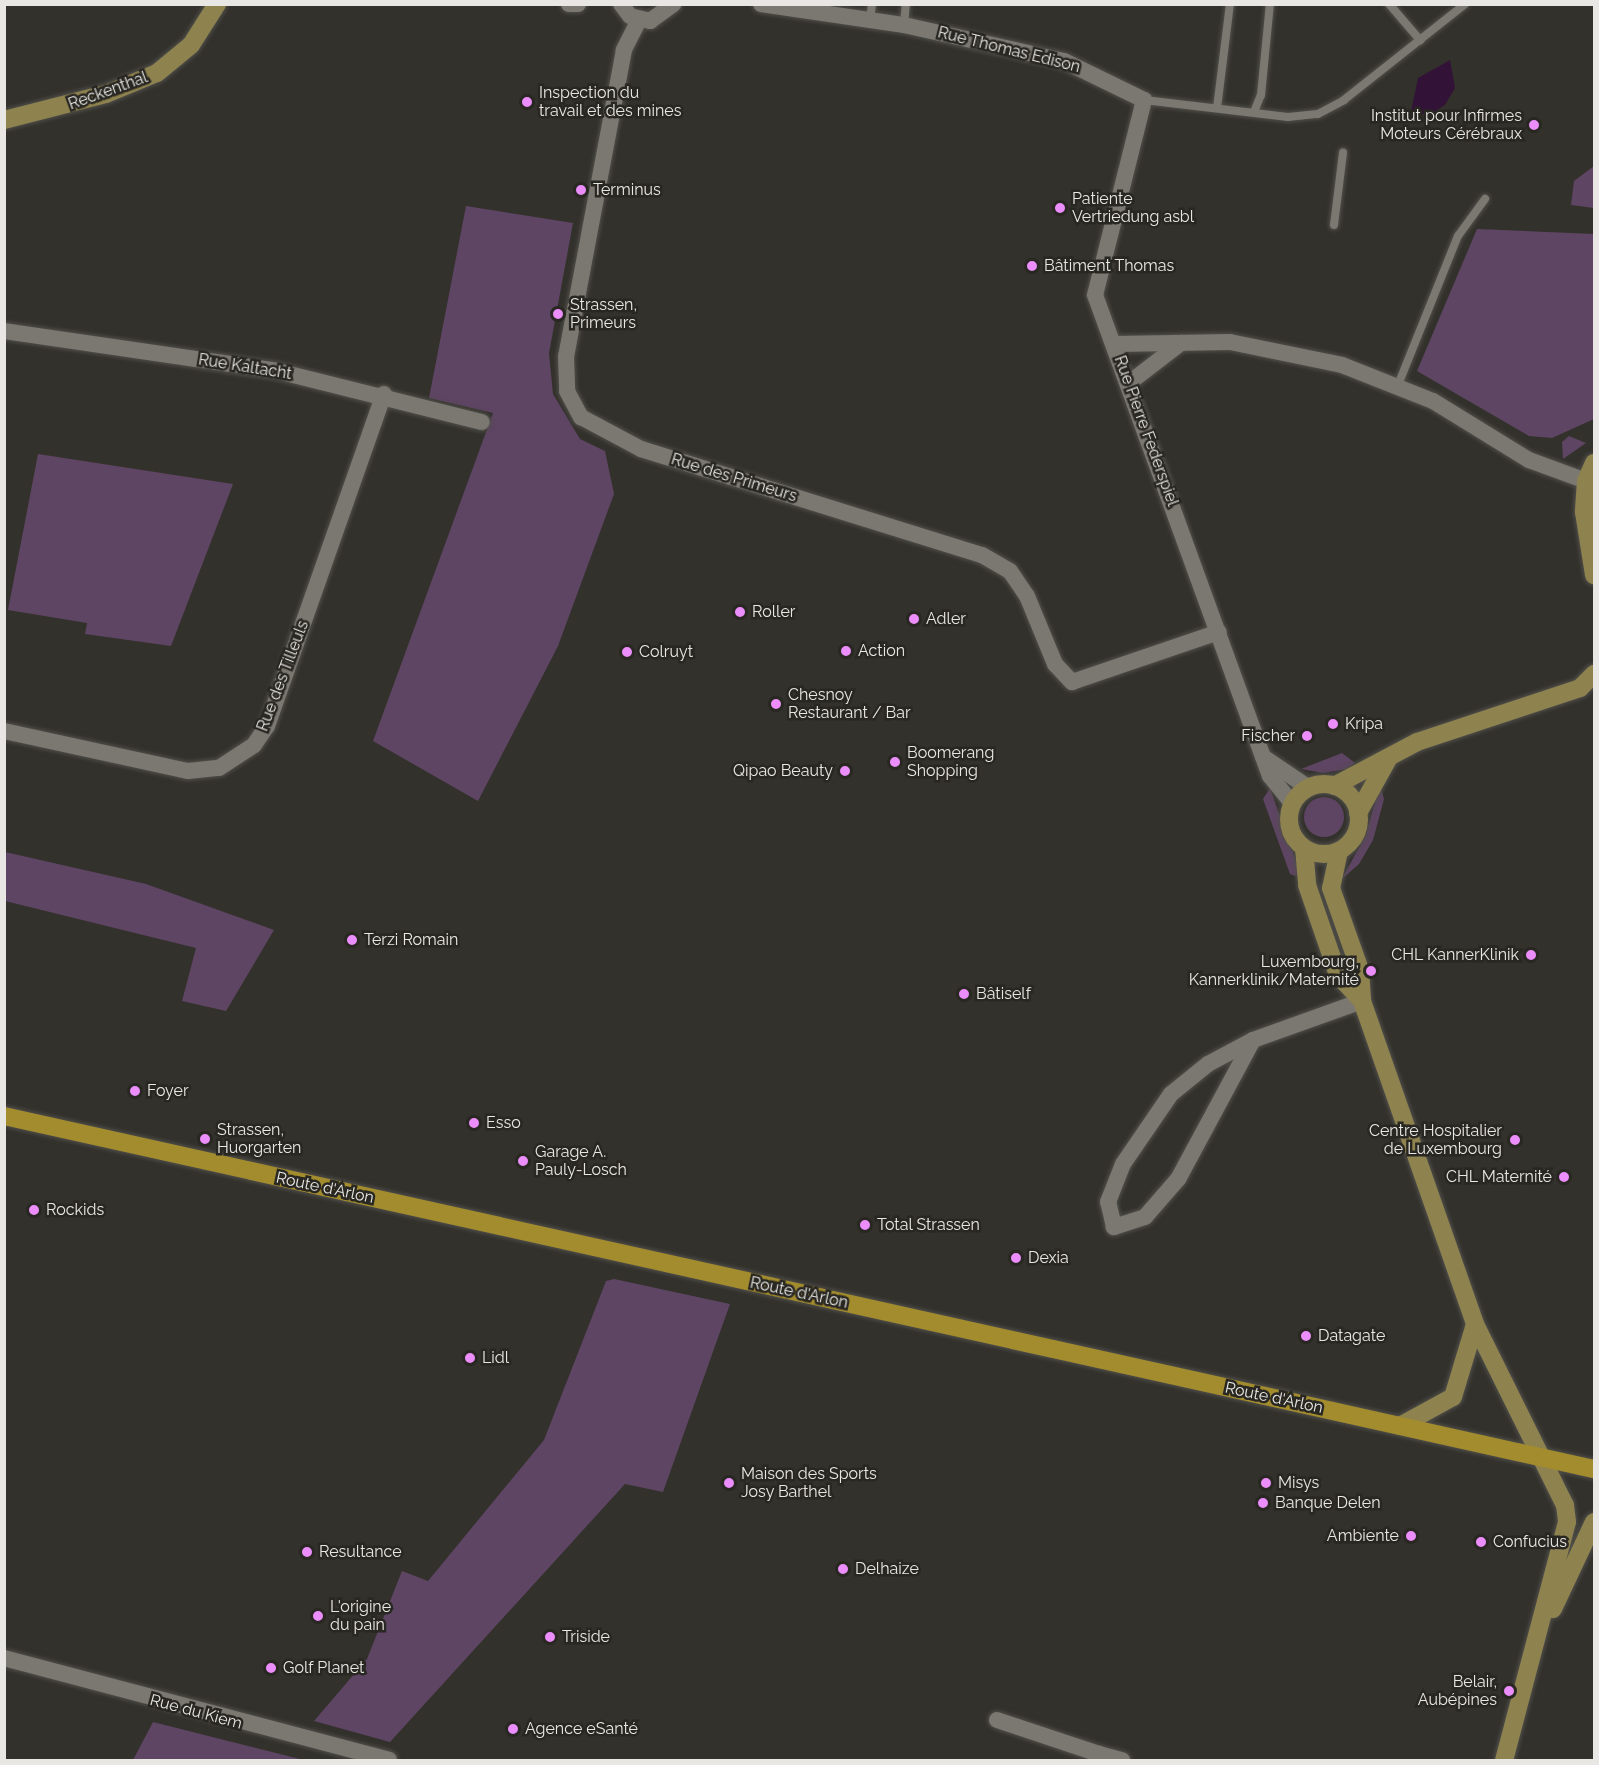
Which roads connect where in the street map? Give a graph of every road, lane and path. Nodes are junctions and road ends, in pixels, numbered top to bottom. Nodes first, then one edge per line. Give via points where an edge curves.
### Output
1 (217, 4) edge
2 (569, 4) edge
3 (578, 4) edge
4 (621, 4) edge
5 (673, 4) edge
6 (761, 4) edge
7 (906, 4) edge
8 (1230, 4) edge
9 (1270, 4) edge
10 (1389, 4) edge
11 (1465, 4) edge
12 (871, 12) edge
13 (639, 20) junction
14 (904, 25) junction
15 (1420, 40) junction
16 (1144, 100) junction
17 (1217, 108) junction
18 (1254, 112) junction
19 (4, 120) edge
20 (1343, 153) dead end
21 (1485, 199) dead end
22 (1334, 225) dead end
23 (4, 331) edge
24 (1182, 342) junction
25 (1115, 344) junction
26 (1130, 383) junction
27 (1398, 385) junction
28 (384, 394) junction
29 (482, 422) dead end
30 (1594, 463) edge
31 (1586, 481) junction
32 (1594, 575) edge
33 (1219, 632) junction
34 (1594, 674) edge
35 (4, 730) edge
36 (1390, 755) junction
37 (1263, 757) junction
38 (1334, 786) junction
39 (1309, 788) junction
40 (1292, 803) junction
41 (1358, 813) junction
42 (1304, 848) junction
43 (1339, 851) junction
44 (1362, 1001) junction
45 (1254, 1040) junction
46 (4, 1116) edge
47 (1475, 1324) junction
48 (1400, 1426) junction
49 (1545, 1458) junction
50 (1594, 1469) edge
51 (1594, 1522) edge
52 (1535, 1646) junction
53 (4, 1658) edge
54 (997, 1720) dead end
55 (1098, 1757) edge
56 (389, 1761) edge
57 (1122, 1761) edge
58 (1504, 1761) edge

1 - 19 street, Reckenthal via 191,45 157,74 106,94
2 - 3 street
4 - 13 street
5 - 13 street via 660,18
6 - 12 street, Rue Thomas Edison
7 - 14 lane
8 - 17 lane
9 - 18 lane via 1261,95
10 - 15 lane
11 - 15 lane, Rue Thomas Edison
12 - 14 street, Rue Thomas Edison
13 - 33 street, Rue des Primeurs via 624,50 566,356 567,391 580,417 641,449 982,555 1010,571 1027,596 1055,664 1072,682
14 - 16 street, Rue Thomas Edison via 1064,61
15 - 18 lane, Rue Thomas Edison via 1318,114
16 - 17 lane, Rue Thomas Edison
16 - 25 street, Rue Pierre Federspiel via 1095,295
17 - 18 lane, Rue Thomas Edison
20 - 22 lane
21 - 27 lane via 1458,236
23 - 28 street, Rue Kaltacht via 277,371
24 - 25 street
24 - 26 street
24 - 27 street via 1289,351
25 - 26 street, Rue Pierre Federspiel
26 - 33 street, Rue Pierre Federspiel
27 - 31 street via 1529,460
28 - 29 street, Rue Kaltacht
28 - 35 street, Rue des Tilleuls via 267,726 254,745 219,768 188,771
30 - 31 street
31 - 32 street via 1584,512
33 - 37 street, Rue Pierre Federspiel
34 - 36 street via 1580,688
36 - 38 street
36 - 41 street
37 - 39 street
37 - 40 street, Rue Pierre Federspiel via 1270,776
38 - 39 street
38 - 41 street via 1345,792
39 - 40 street
40 - 42 street via 1290,828
41 - 43 street via 1355,835
42 - 43 street
42 - 44 street via 1307,885 1338,975
43 - 44 street via 1331,888 1360,970
44 - 45 street
44 - 47 street
45 - 45 street via 1208,1064 1171,1094 1143,1129 1108,1202 1114,1227 1144,1217 1178,1179
46 - 48 main road, Route d'Arlon
47 - 48 street via 1453,1397
47 - 49 street
48 - 49 main road, Route d'Arlon
49 - 50 main road, Route d'Arlon
49 - 52 street via 1567,1522
51 - 52 street
52 - 58 street
53 - 56 street, Rue du Kiem
54 - 55 street
55 - 57 street

